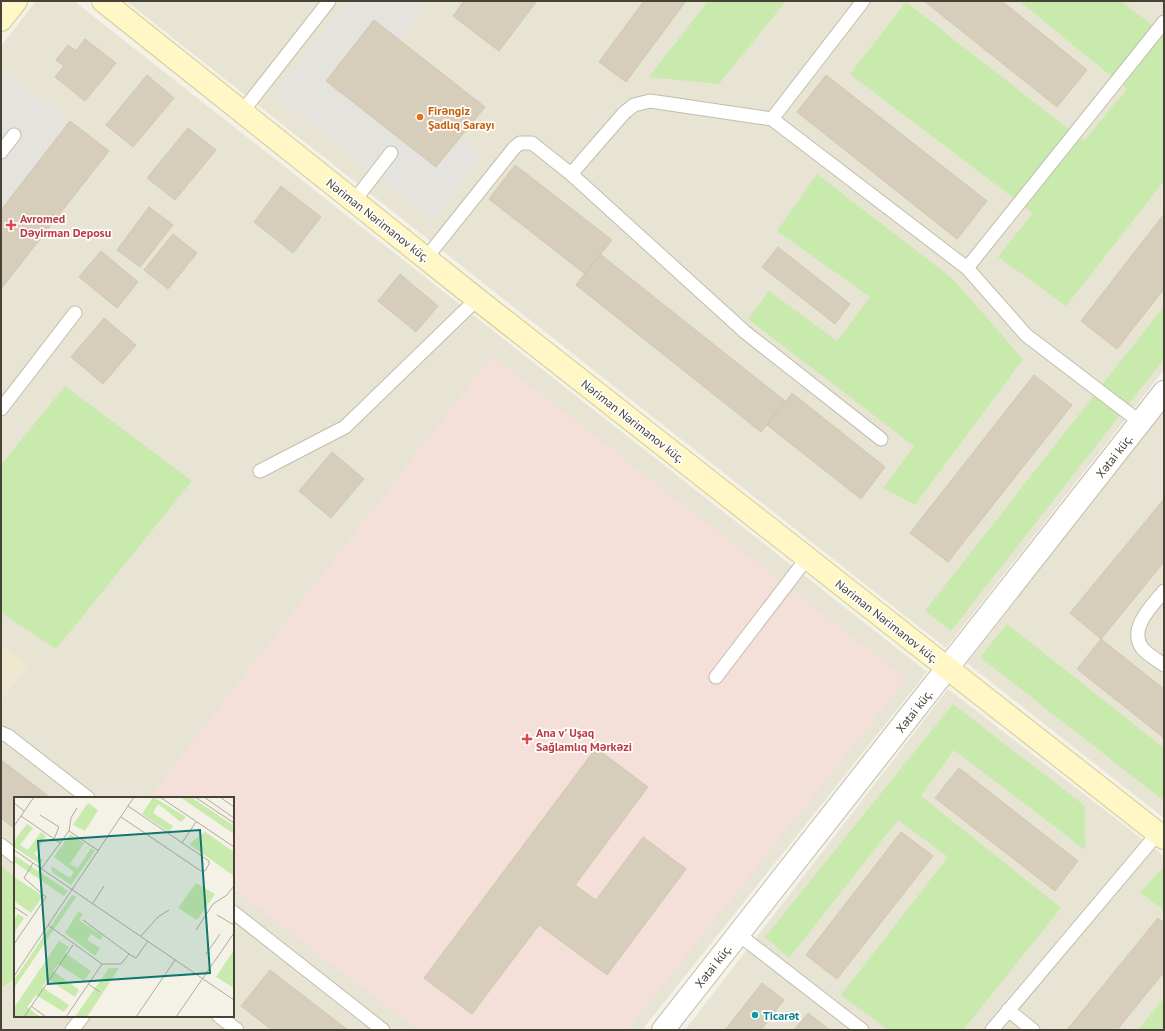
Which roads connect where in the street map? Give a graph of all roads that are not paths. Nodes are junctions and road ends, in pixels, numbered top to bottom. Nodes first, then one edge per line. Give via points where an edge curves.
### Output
1 (16, 1) edge
2 (103, 1) edge
3 (329, 1) edge
4 (863, 1) edge
5 (1, 20) edge
6 (1164, 22) edge
7 (242, 112) junction
8 (772, 119) junction
9 (14, 135) dead end
10 (1, 152) edge
11 (392, 153) dead end
12 (571, 174) junction
13 (354, 201) junction
14 (426, 258) junction
15 (967, 268) junction
16 (477, 299) junction
17 (75, 313) dead end
18 (1164, 392) edge
19 (1, 409) edge
20 (1140, 422) junction
21 (881, 439) dead end
22 (260, 471) dead end
23 (807, 558) junction
24 (1164, 591) edge
25 (1164, 665) edge
26 (948, 668) junction
27 (716, 677) dead end
28 (1, 733) edge
29 (87, 797) edge
30 (1161, 835) edge
31 (1, 845) edge
32 (14, 855) edge
33 (234, 913) edge
34 (738, 934) junction
35 (1008, 1010) junction
36 (82, 1017) edge
37 (220, 1017) edge
38 (72, 1030) edge
39 (237, 1030) edge
40 (383, 1030) edge
41 (663, 1030) edge
42 (862, 1030) edge
43 (992, 1030) edge
44 (1033, 1030) edge

1 - 5 street
2 - 7 street, Nəriman Nərimanov küç.
3 - 7 lane
4 - 8 lane
6 - 15 lane
7 - 13 street, Nəriman Nərimanov küç.
8 - 12 lane via 650,102 634,105
8 - 15 lane
9 - 10 lane
11 - 13 lane
12 - 14 lane via 532,143 520,143
12 - 21 lane via 745,332
13 - 14 street, Nəriman Nərimanov küç.
14 - 16 street, Nəriman Nərimanov küç.
15 - 20 lane via 1026,335
16 - 22 lane via 345,427
16 - 23 street, Nəriman Nərimanov küç.
17 - 19 lane
18 - 20 street, Xətai küç.
20 - 26 street, Xətai küç.
23 - 26 street, Nəriman Nərimanov küç.
23 - 27 lane
24 - 25 lane via 1143,618 1137,640 1143,649
26 - 30 street, Nəriman Nərimanov küç.
26 - 34 street, Xətai küç.
28 - 29 lane
30 - 35 lane
31 - 32 lane
33 - 40 lane
34 - 41 street, Xətai küç.
34 - 42 lane
35 - 43 lane
35 - 44 lane
36 - 38 lane
37 - 39 lane

